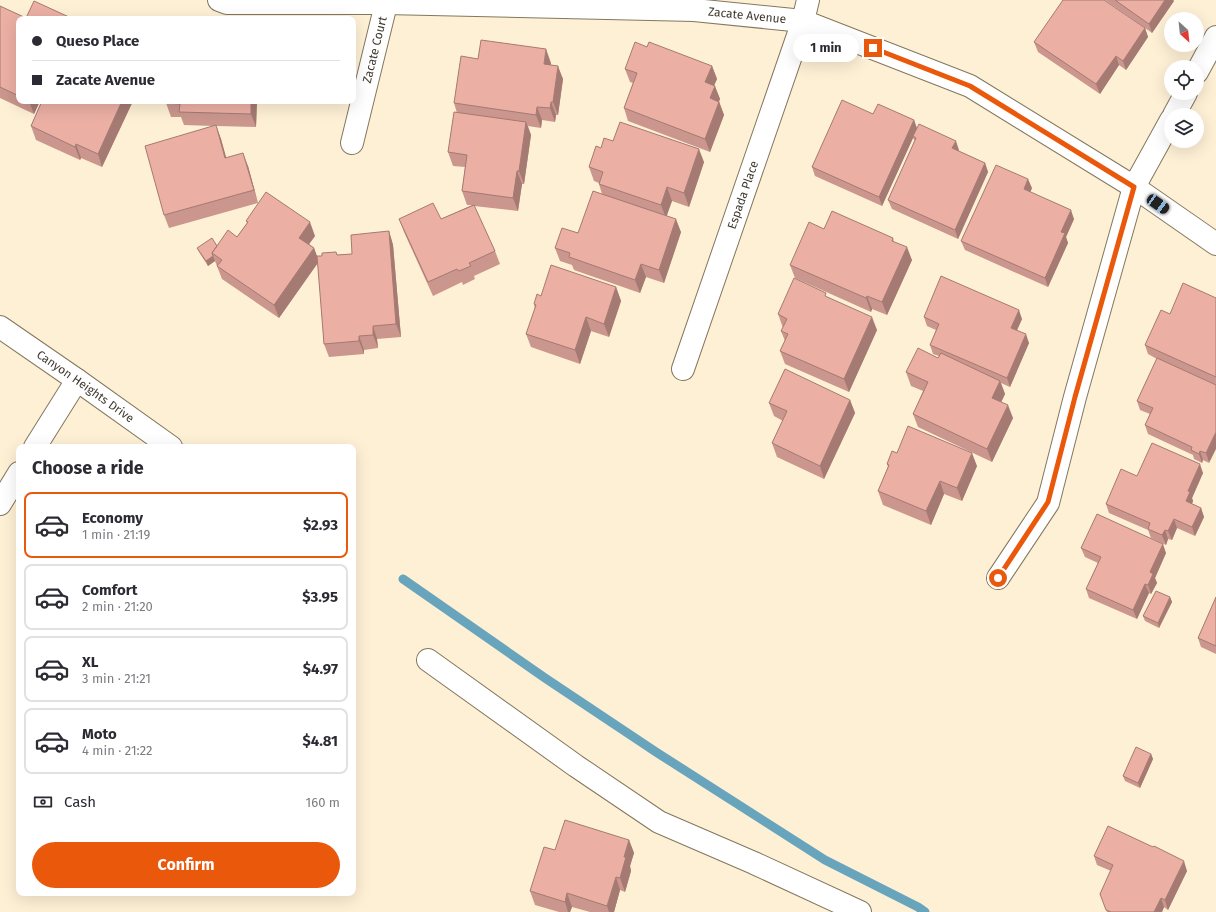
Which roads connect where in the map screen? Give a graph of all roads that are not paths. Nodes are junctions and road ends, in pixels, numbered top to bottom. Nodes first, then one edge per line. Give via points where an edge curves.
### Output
1 (219, 0) edge
2 (808, 0) edge
3 (386, 2) edge
4 (803, 21) junction
5 (1216, 37) edge
6 (1204, 60) edge
7 (1164, 133) edge
8 (352, 143) dead end
9 (1134, 187) junction
10 (1216, 244) edge
11 (0, 326) edge
12 (683, 369) dead end
13 (78, 380) junction
14 (38, 444) edge
15 (167, 444) edge
16 (16, 478) edge
17 (0, 504) edge
18 (998, 578) dead end
19 (428, 660) dead end
20 (860, 912) edge

1 - 3 street, Zacate Avenue via 227,3
2 - 4 street, Espada Place
3 - 4 street, Zacate Avenue via 694,10
3 - 8 street, Zacate Court
4 - 9 street, Zacate Avenue via 970,86
4 - 12 street, Espada Place
5 - 6 street
7 - 9 street
9 - 10 street, Zacate Avenue
9 - 18 street via 1048,502
11 - 13 street, Canyon Heights Drive
13 - 14 street
13 - 15 street, Canyon Heights Drive
16 - 17 street
19 - 20 street via 659,822

